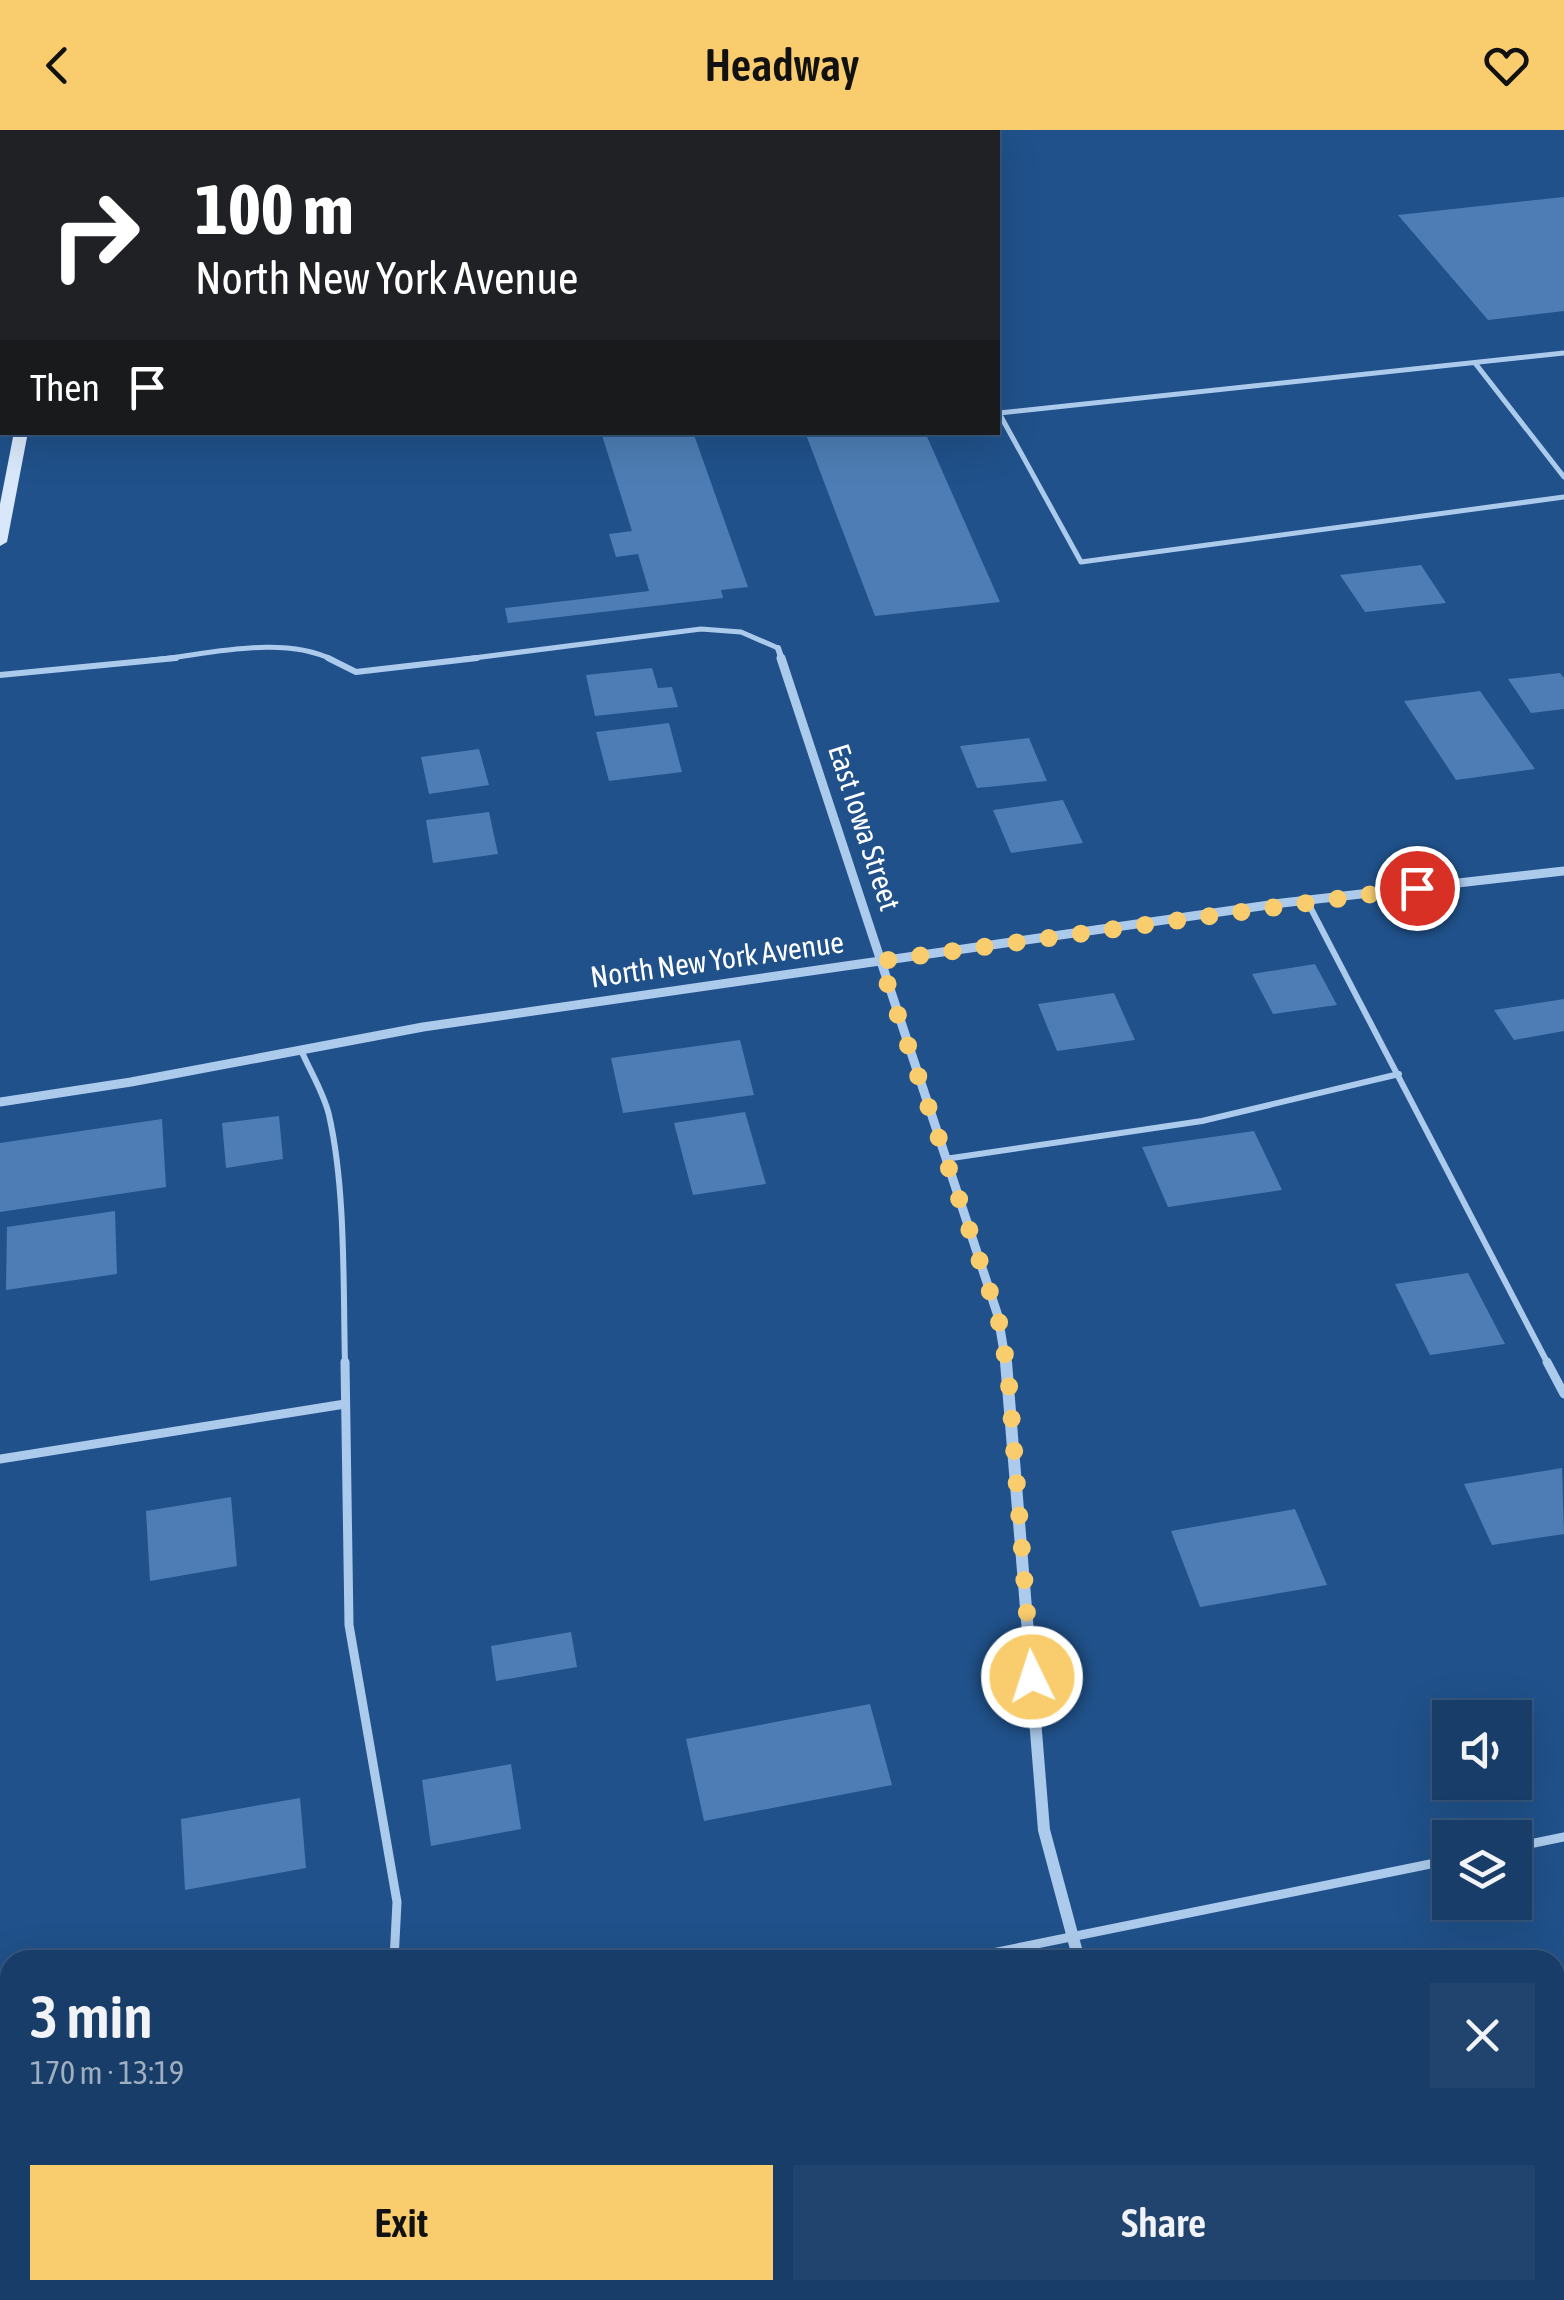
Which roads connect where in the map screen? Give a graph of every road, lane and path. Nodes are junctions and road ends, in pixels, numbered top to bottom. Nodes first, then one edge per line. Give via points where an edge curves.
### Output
1 (1564, 353) edge
2 (1476, 363) junction
3 (1000, 413) edge
4 (1000, 415) edge
5 (20, 435) edge
6 (1564, 477) edge
7 (6, 484) edge
8 (1564, 496) edge
9 (0, 542) edge
10 (778, 648) joint
11 (0, 675) edge
12 (1564, 871) edge
13 (1307, 900) junction
14 (880, 961) junction
15 (302, 1050) junction
16 (1399, 1074) junction
17 (0, 1102) edge
18 (945, 1159) junction
19 (1564, 1394) edge
20 (345, 1404) junction
21 (0, 1459) edge
22 (1564, 1837) edge
23 (1532, 1844) edge
24 (1432, 1864) edge
25 (1073, 1937) junction
26 (395, 1950) edge
27 (1008, 1950) edge
28 (1076, 1950) edge

1 - 2 lane
2 - 3 lane
2 - 6 lane
4 - 8 lane via 1081,562
5 - 7 main road
7 - 9 main road
10 - 11 lane via 744,632 701,629 373,671 356,672 312,650 274,648
10 - 14 street, East Iowa Street
12 - 13 street, North New York Avenue
13 - 14 street, North New York Avenue
13 - 16 lane
14 - 15 street, North New York Avenue
14 - 18 street, East Iowa Street
15 - 17 street, North New York Avenue
15 - 20 lane via 328,1111 333,1142
16 - 18 lane via 1202,1121
16 - 19 lane
18 - 25 street, East Iowa Street via 998,1316 1008,1372 1044,1830
20 - 21 lane
20 - 26 lane via 349,1625 397,1902
22 - 23 lane
24 - 25 lane
25 - 27 lane
25 - 28 street, East Iowa Street

